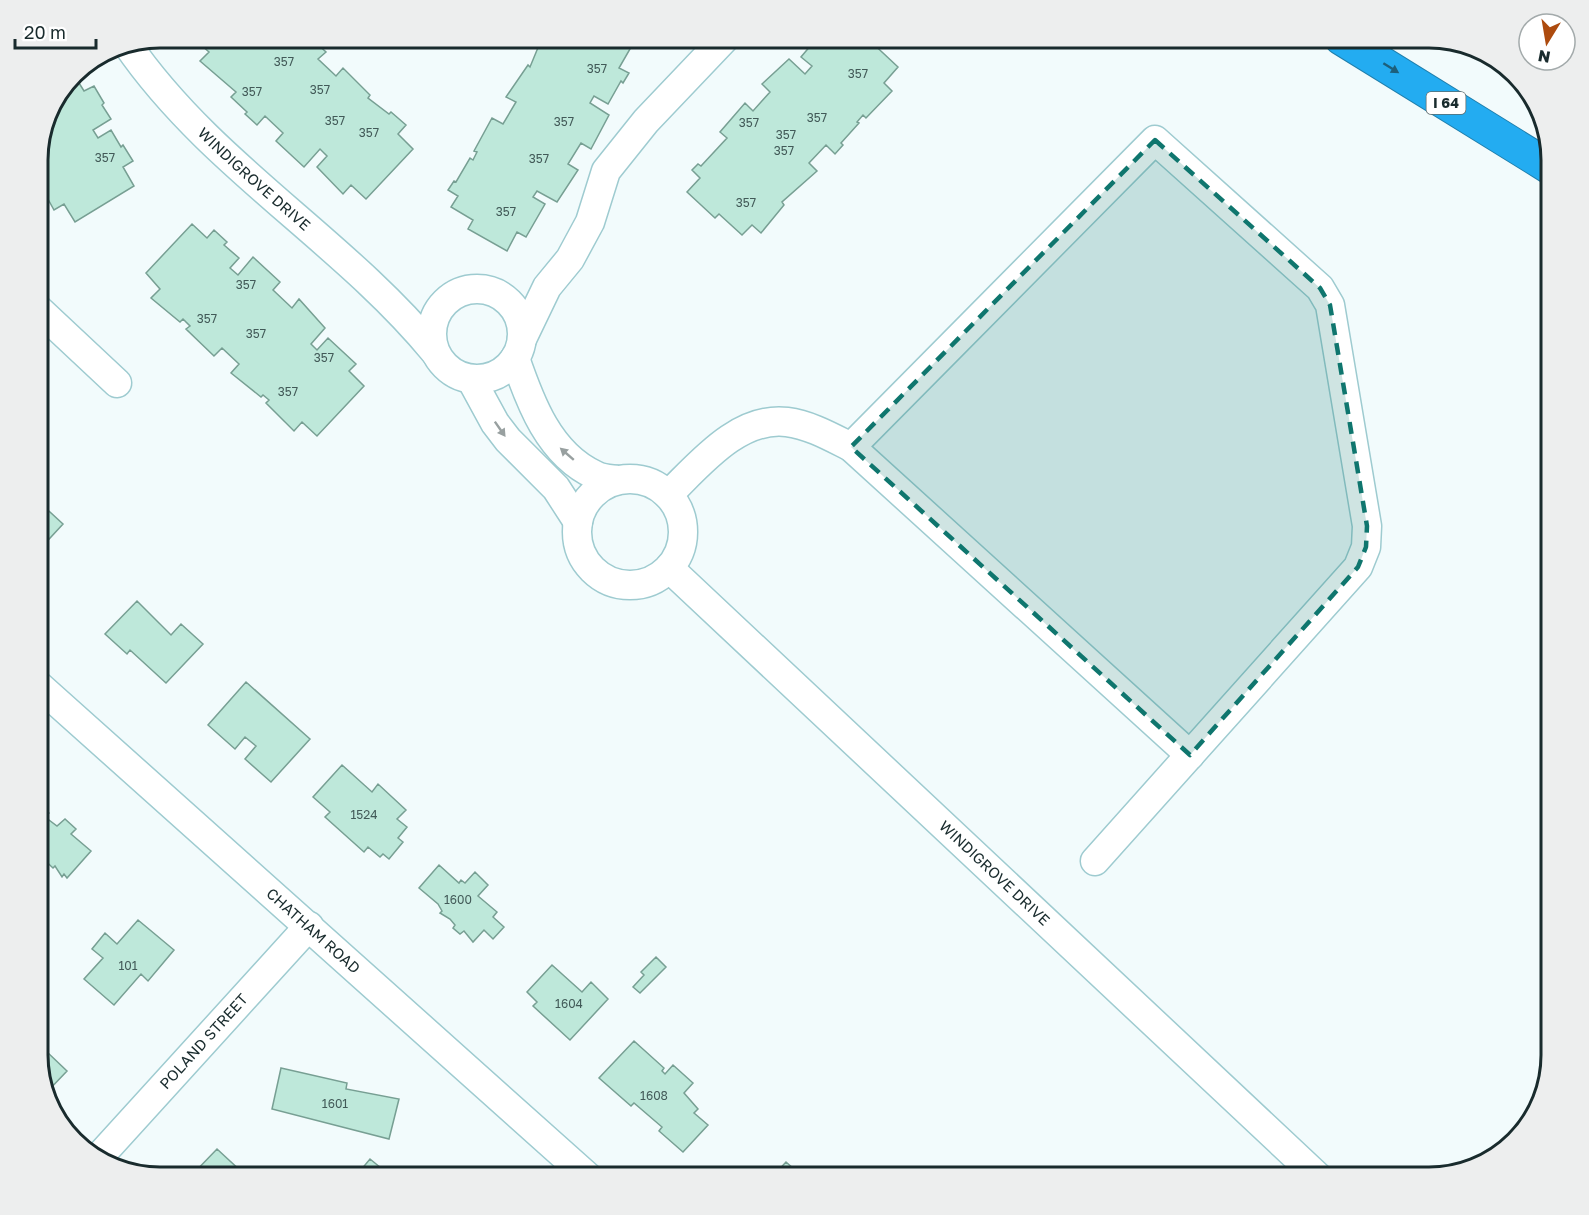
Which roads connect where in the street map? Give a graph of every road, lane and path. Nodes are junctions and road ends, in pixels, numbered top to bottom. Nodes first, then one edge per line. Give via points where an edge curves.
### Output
1 (715, 48) edge
2 (1357, 48) edge
3 (133, 52) edge
4 (1541, 162) edge
5 (547, 287) junction
6 (501, 295) junction
7 (444, 303) junction
8 (393, 305) junction
9 (48, 318) edge
10 (519, 349) junction
11 (435, 352) junction
12 (471, 379) junction
13 (117, 383) dead end
14 (851, 447) junction
15 (618, 480) junction
16 (668, 495) junction
17 (578, 522) junction
18 (669, 568) junction
19 (48, 694) edge
20 (1190, 755) junction
21 (1095, 861) dead end
22 (309, 926) junction
23 (104, 1152) edge
24 (576, 1167) edge
25 (1306, 1167) edge

1 - 5 street via 646,121 606,171 590,222 570,259
2 -> 4 highway, I 64
3 - 8 street, WINDIGROVE DRIVE via 176,108
5 - 6 street
5 - 10 street
6 - 7 street via 490,290 465,290
6 - 10 street via 518,313 522,326
7 - 8 street
7 - 11 street via 436,314 432,340
8 - 11 street, WINDIGROVE DRIVE
9 - 13 street
10 - 12 street via 502,372 490,378
15 -> 10 street via 595,476 563,451 533,408
11 - 12 street via 452,372
12 -> 17 street via 501,432 556,488
14 - 16 street via 816,430 786,422 762,424 713,452
14 - 20 street
14 - 20 street via 1155,140 1320,288 1330,305 1367,526 1366,548 1358,567
15 - 16 street via 636,479 653,484
15 - 17 street via 592,495
16 - 18 street via 676,505 683,531 682,545
17 - 18 street via 582,555 606,579 639,584
18 - 25 street, WINDIGROVE DRIVE
19 - 22 street, CHATHAM ROAD
20 - 21 street
22 - 23 street, POLAND STREET
22 - 24 street, CHATHAM ROAD

